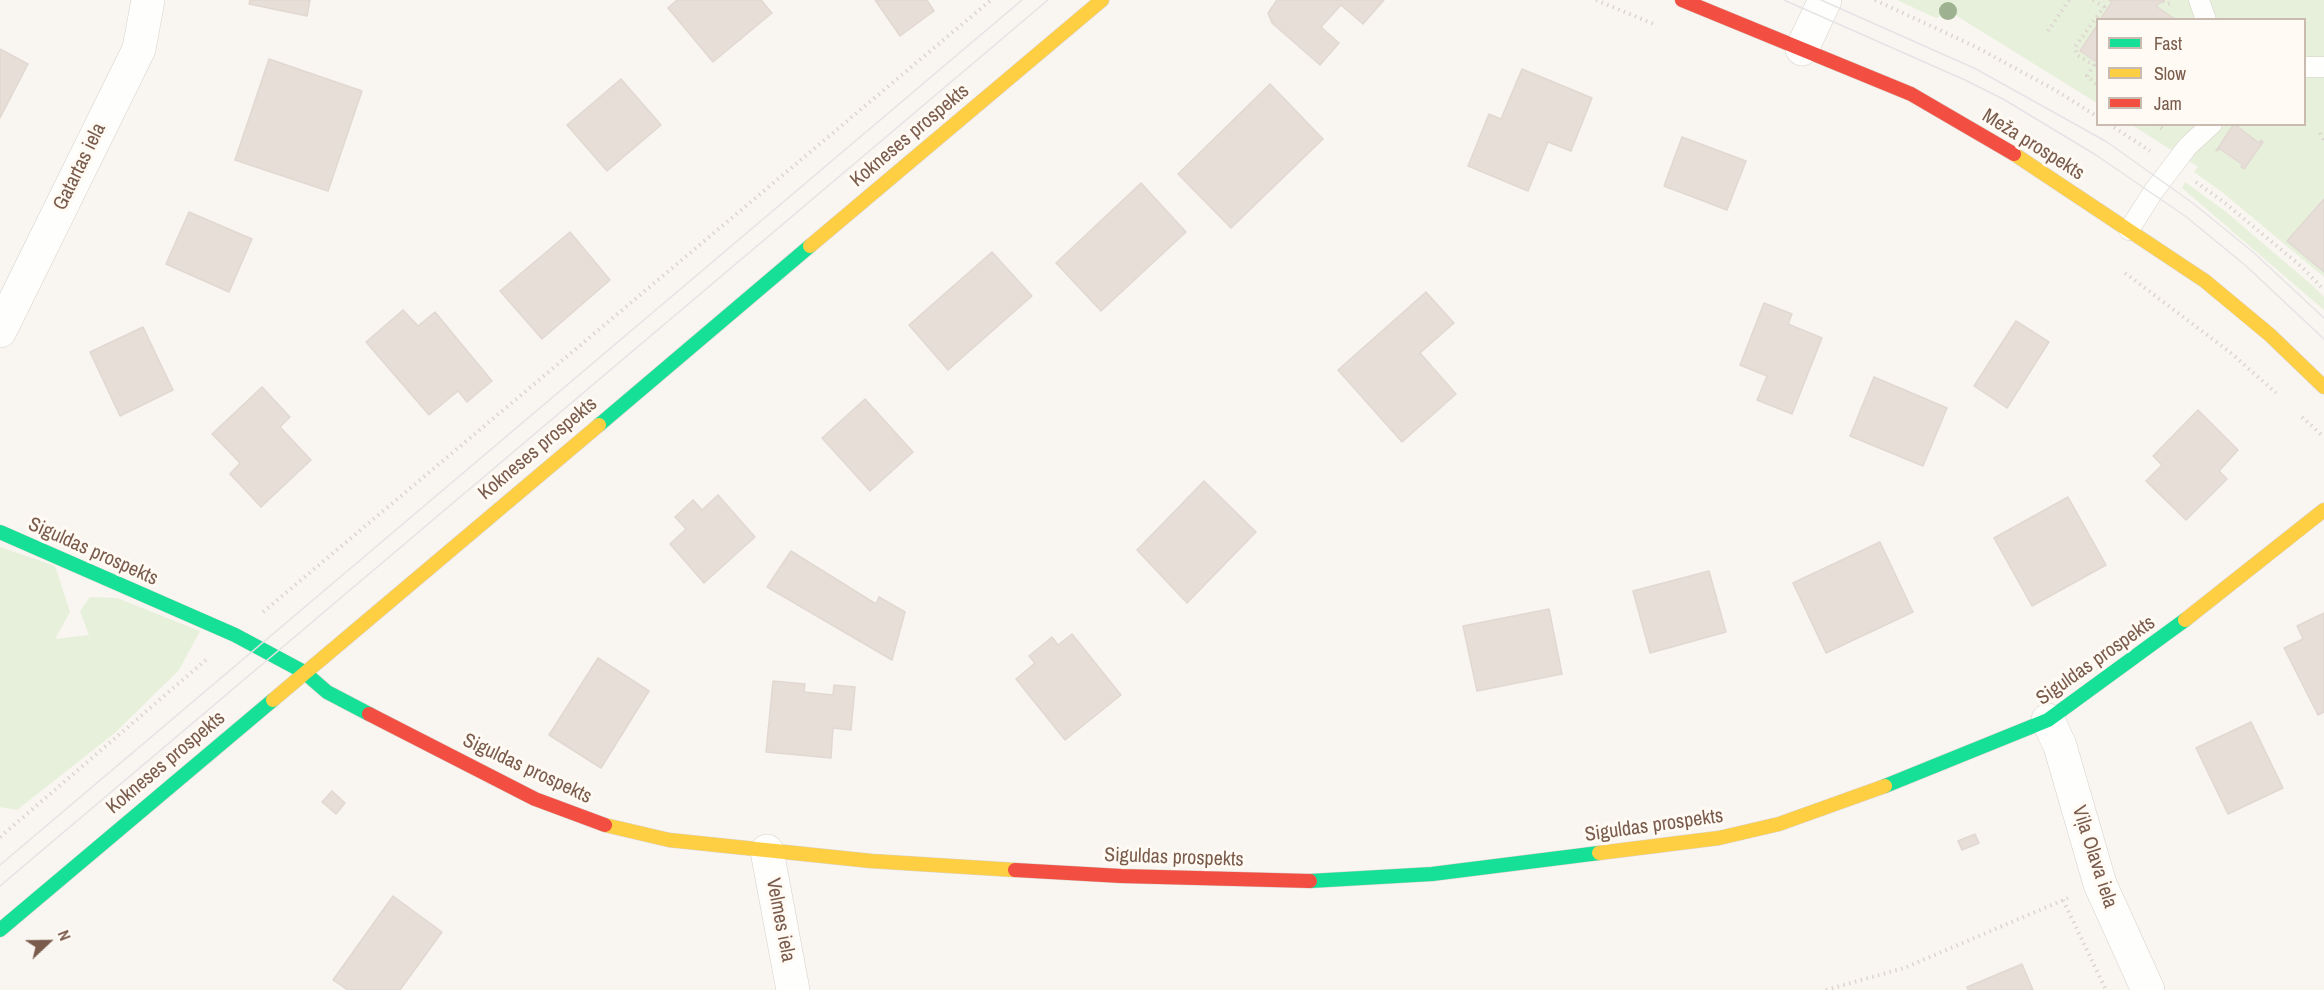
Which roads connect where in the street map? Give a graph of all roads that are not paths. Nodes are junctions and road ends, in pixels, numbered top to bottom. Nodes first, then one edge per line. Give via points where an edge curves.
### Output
1 (148, 0) edge
2 (1102, 0) edge
3 (1682, 0) edge
4 (1825, 0) edge
5 (2199, 0) edge
6 (2205, 18) edge
7 (1802, 49) junction
8 (2306, 67) edge
9 (2324, 67) edge
10 (2210, 126) edge
11 (2129, 230) junction
12 (0, 331) edge
13 (2324, 387) edge
14 (2324, 510) edge
15 (0, 532) edge
16 (304, 672) junction
17 (2048, 720) junction
18 (766, 850) junction
19 (0, 930) edge
20 (793, 990) edge
21 (2148, 990) edge

1 - 12 street, Gatartas iela via 139,49
2 - 16 street, Kokneses prospekts
3 - 7 street, Meža prospekts
4 - 7 street
5 - 6 lane
7 - 11 street, Meža prospekts via 1911,94 2008,150
8 - 9 lane
10 - 11 lane via 2172,166
11 - 13 street, Meža prospekts via 2205,281
14 - 17 street, Siguldas prospekts via 2151,647
15 - 16 street, Siguldas prospekts via 235,635
16 - 18 street, Siguldas prospekts via 327,692 535,799 597,823 669,840
16 - 19 street, Kokneses prospekts
17 - 18 street, Siguldas prospekts via 1914,776 1779,824 1638,850 1432,874 1320,881 1121,876 871,861
17 - 21 street, Viļa Olava iela via 2060,746 2100,884
18 - 20 street, Velmes iela

